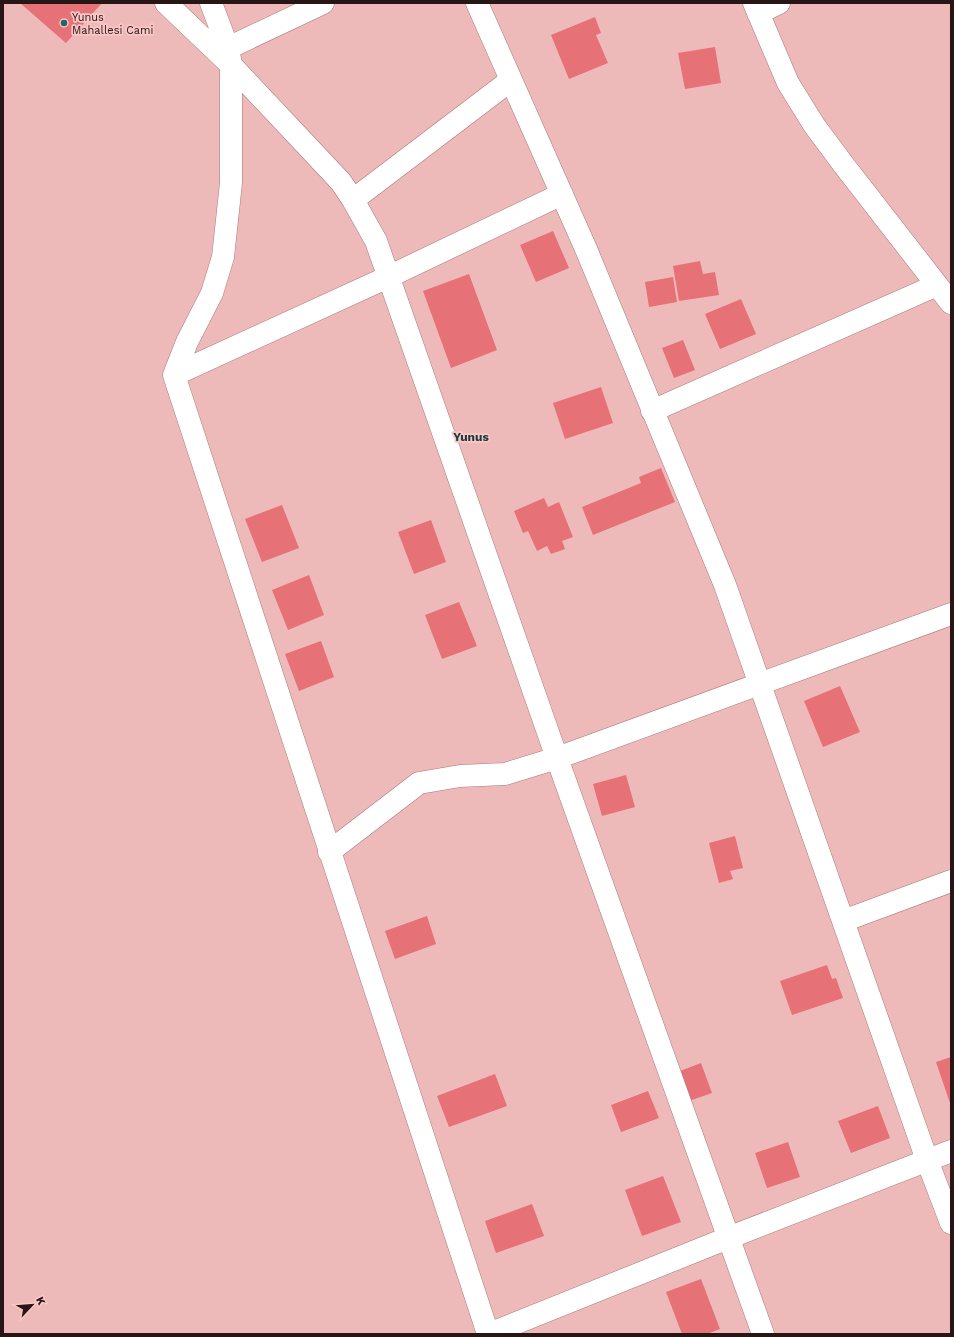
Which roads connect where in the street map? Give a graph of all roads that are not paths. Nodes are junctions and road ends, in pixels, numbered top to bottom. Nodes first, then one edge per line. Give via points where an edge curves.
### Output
1 (166, 3) edge
2 (211, 3) edge
3 (323, 3) edge
4 (477, 3) edge
5 (779, 3) edge
6 (756, 8) edge
7 (229, 56) junction
8 (511, 80) junction
9 (562, 194) junction
10 (353, 200) junction
11 (388, 277) junction
12 (947, 297) edge
13 (174, 375) junction
14 (652, 411) junction
15 (951, 614) edge
16 (759, 683) junction
17 (557, 758) junction
18 (329, 852) junction
19 (951, 881) edge
20 (843, 921) junction
21 (951, 1151) edge
22 (927, 1160) junction
23 (951, 1223) edge
24 (728, 1238) junction
25 (488, 1334) edge
26 (763, 1334) edge

1 - 7 street
2 - 7 street
3 - 7 street
4 - 8 street
5 - 6 street
6 - 12 street via 788,83 814,125
7 - 10 street via 341,182
7 - 13 street via 231,183 223,257 212,293 187,342
8 - 9 street
8 - 10 street
9 - 11 street
9 - 14 street
10 - 11 street via 376,241
11 - 13 street
11 - 17 street
12 - 14 street
13 - 18 street
14 - 16 street via 725,585
15 - 16 street
16 - 17 street
16 - 20 street
17 - 18 street via 505,774 460,776 419,783
17 - 24 street
18 - 25 street
19 - 20 street
20 - 22 street
21 - 22 street
22 - 23 street
22 - 24 street
24 - 25 street
24 - 26 street

